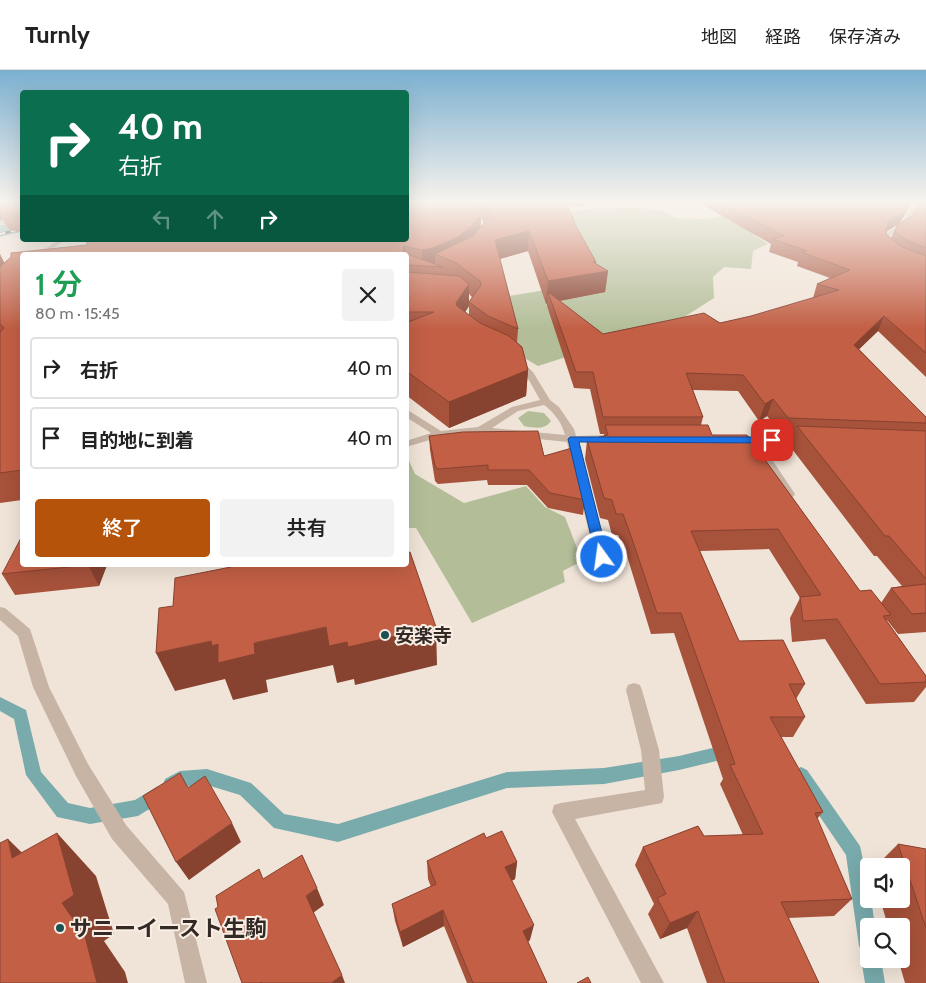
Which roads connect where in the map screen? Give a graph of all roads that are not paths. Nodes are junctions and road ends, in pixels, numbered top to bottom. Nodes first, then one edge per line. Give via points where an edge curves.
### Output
1 (56, 244) edge
2 (885, 244) edge
3 (891, 251) edge
4 (44, 252) edge
5 (504, 354) edge
6 (546, 402) junction
7 (409, 414) edge
8 (481, 430) junction
9 (439, 434) junction
10 (626, 438) edge
11 (573, 439) junction
12 (724, 439) edge
13 (753, 439) junction
14 (820, 442) edge
15 (409, 443) edge
16 (794, 502) edge
17 (602, 557) dead end
18 (0, 612) edge
19 (634, 690) dead end
20 (196, 983) edge
21 (652, 983) edge

1 - 4 street
2 - 3 street
5 - 6 street via 530,374
6 - 8 street via 515,409
6 - 11 street via 562,418
7 - 9 street
8 - 9 street
8 - 11 street
9 - 15 street
10 - 11 street
11 - 17 street
12 - 13 street
13 - 14 street
13 - 16 street
18 - 20 street via 26,633 41,687 82,770 119,832 177,899
19 - 21 street via 650,750 655,797 561,812

